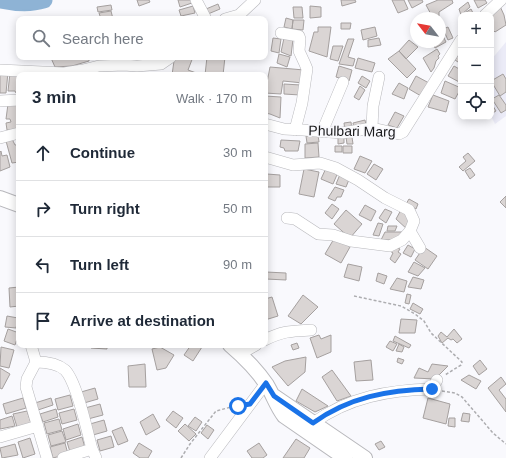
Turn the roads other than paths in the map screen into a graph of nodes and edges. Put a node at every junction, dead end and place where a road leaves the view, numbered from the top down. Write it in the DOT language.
graph roads {
  1 [pos="196,0"];
  2 [pos="255,0"];
  3 [pos="501,0"];
  4 [pos="505,0"];
  5 [pos="506,5"];
  6 [pos="488,12"];
  7 [pos="204,16"];
  8 [pos="236,16"];
  9 [pos="281,33"];
  10 [pos="458,45"];
  11 [pos="167,60"];
  12 [pos="0,70"];
  13 [pos="32,72"];
  14 [pos="74,72"];
  15 [pos="379,77"];
  16 [pos="343,82"];
  17 [pos="16,100"];
  18 [pos="0,101"];
  19 [pos="268,125"];
  20 [pos="372,128"];
  21 [pos="295,130"];
  22 [pos="322,132"];
  23 [pos="16,134"];
  24 [pos="0,138"];
  25 [pos="268,158"];
  26 [pos="0,198"];
  27 [pos="16,204"];
  28 [pos="287,218"];
  29 [pos="410,231"];
  30 [pos="420,248"];
  31 [pos="311,330"];
  32 [pos="268,338"];
  33 [pos="31,348"];
  34 [pos="235,349"];
  35 [pos="36,362"];
  36 [pos="266,383"];
  37 [pos="434,384"];
  38 [pos="274,396"];
  39 [pos="313,423"];
  40 [pos="38,426"];
  41 [pos="0,437"];
  42 [pos="94,454"];
  43 [pos="47,458"];
  44 [pos="63,458"];
  45 [pos="210,458"];
  46 [pos="345,458"];
  47 [pos="365,458"];
  1 -- 7 [label="street"];
  2 -- 8 [label="street"];
  3 -- 6 [label="street"];
  4 -- 5 [label="street"];
  9 -- 21 [label="street"];
  10 -- 20 [label="street, Phulbari Marg"];
  11 -- 14 [label="street"];
  12 -- 13 [label="street"];
  15 -- 20 [label="street"];
  16 -- 22 [label="street"];
  17 -- 18 [label="street"];
  19 -- 21 [label="street, Phulbari Marg"];
  20 -- 22 [label="street, Phulbari Marg"];
  21 -- 22 [label="street, Phulbari Marg"];
  23 -- 24 [label="street"];
  25 -- 29 [label="street"];
  26 -- 27 [label="main road"];
  28 -- 29 [label="street"];
  29 -- 30 [label="street"];
  31 -- 32 [label="street"];
  33 -- 35 [label="street"];
  34 -- 36 [label="main road"];
  35 -- 40 [label="street"];
  35 -- 42 [label="street"];
  36 -- 38 [label="main road"];
  36 -- 45 [label="street"];
  37 -- 39 [label="street"];
  38 -- 39 [label="main road"];
  38 -- 46 [label="main road"];
  39 -- 47 [label="main road"];
  40 -- 41 [label="street"];
  40 -- 43 [label="street"];
  42 -- 44 [label="street"];
}
